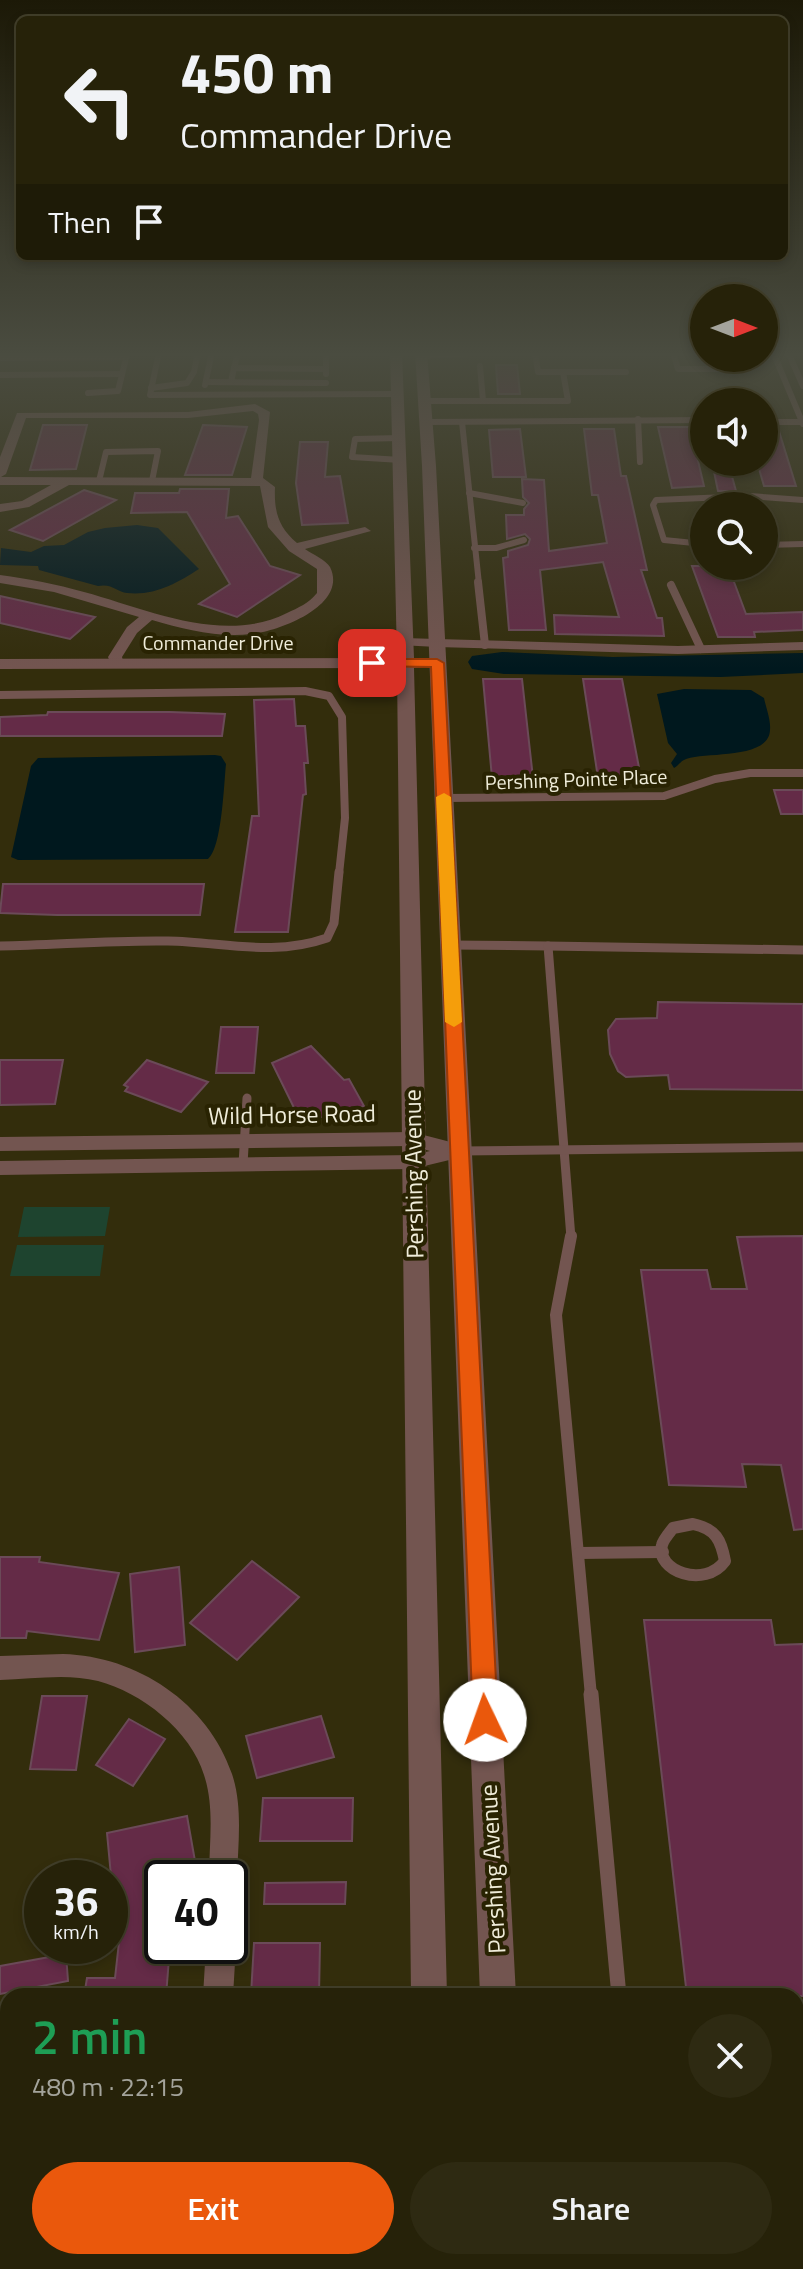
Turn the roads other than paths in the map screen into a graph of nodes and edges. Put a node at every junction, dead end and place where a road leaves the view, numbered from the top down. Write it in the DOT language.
graph roads {
  1 [pos="105,458"];
  2 [pos="157,458"];
  3 [pos="260,458"];
  4 [pos="364,458"];
  5 [pos="428,458"];
  6 [pos="466,458"];
  7 [pos="640,458"];
  8 [pos="378,459"];
  9 [pos="401,460"];
  10 [pos="640,462"];
  11 [pos="0,481"];
  12 [pos="66,481"];
  13 [pos="99,481"];
  14 [pos="152,481"];
  15 [pos="257,481"];
  16 [pos="469,493"];
  17 [pos="778,498"];
  18 [pos="690,499"];
  19 [pos="803,500"];
  20 [pos="523,503"];
  21 [pos="0,508"];
  22 [pos="365,531"];
  23 [pos="524,540"];
  24 [pos="690,544"];
  25 [pos="803,544"];
  26 [pos="778,545"];
  27 [pos="294,548"];
  28 [pos="474,548"];
  29 [pos="0,579"];
  30 [pos="671,585"];
  31 [pos="149,616"];
  32 [pos="437,643"];
  33 [pos="485,645"];
  34 [pos="803,646"];
  35 [pos="701,649"];
  36 [pos="404,653"];
  37 [pos="437,663"];
  38 [pos="0,664"];
  39 [pos="117,664"];
  40 [pos="0,695"];
  41 [pos="803,773"];
  42 [pos="444,798"];
  43 [pos="450,945"];
  44 [pos="0,946"];
  45 [pos="548,946"];
  46 [pos="803,950"];
  47 [pos="247,1098"];
  48 [pos="245,1141"];
  49 [pos="0,1144"];
  50 [pos="803,1147"];
  51 [pos="412,1150"];
  52 [pos="563,1150"];
  53 [pos="459,1151"];
  54 [pos="243,1164"];
  55 [pos="0,1168"];
  56 [pos="663,1552"];
  57 [pos="579,1553"];
  58 [pos="0,1668"];
  59 [pos="223,1860"];
  60 [pos="220,1964"];
  61 [pos="218,1988"];
  62 [pos="429,1988"];
  63 [pos="498,1988"];
  64 [pos="618,1988"];
  1 -- 13 [label="lane"];
  2 -- 14 [label="lane"];
  3 -- 15 [label="street"];
  4 -- 8 [label="lane"];
  5 -- 32 [label="street, Pershing Avenue"];
  6 -- 16 [label="lane"];
  7 -- 10 [label="lane"];
  8 -- 9 [label="lane"];
  9 -- 36 [label="street, Pershing Avenue"];
  11 -- 12 [label="street"];
  12 -- 13 [label="street"];
  12 -- 21 [label="street"];
  13 -- 14 [label="street"];
  14 -- 15 [label="street"];
  15 -- 27 [label="street"];
  16 -- 20 [label="lane"];
  16 -- 28 [label="lane"];
  17 -- 19 [label="lane"];
  18 -- 24 [label="lane"];
  22 -- 27 [label="street"];
  23 -- 28 [label="lane"];
  25 -- 26 [label="lane"];
  27 -- 31 [label="street"];
  28 -- 33 [label="lane"];
  29 -- 31 [label="street"];
  30 -- 35 [label="lane"];
  31 -- 39 [label="street"];
  32 -- 33 [label="lane"];
  32 -- 36 [label="street"];
  32 -- 37 [label="street, Pershing Avenue"];
  33 -- 35 [label="lane"];
  34 -- 35 [label="lane"];
  36 -- 37 [label="street, Commander Drive"];
  36 -- 39 [label="street, Commander Drive"];
  36 -- 51 [label="street, Pershing Avenue"];
  37 -- 42 [label="street, Pershing Avenue"];
  38 -- 39 [label="street, Commander Drive"];
  40 -- 44 [label="lane"];
  41 -- 42 [label="lane, Pershing Pointe Place"];
  42 -- 43 [label="street, Pershing Avenue"];
  43 -- 45 [label="lane"];
  43 -- 53 [label="street, Pershing Avenue"];
  45 -- 46 [label="lane"];
  45 -- 52 [label="lane"];
  47 -- 48 [label="lane"];
  48 -- 49 [label="street, Wild Horse Road"];
  48 -- 51 [label="street, Wild Horse Road"];
  48 -- 54 [label="lane"];
  50 -- 52 [label="lane"];
  51 -- 53 [label="street, Wild Horse Road"];
  51 -- 54 [label="street, Wild Horse Road"];
  51 -- 62 [label="street, Pershing Avenue"];
  52 -- 53 [label="lane"];
  52 -- 57 [label="lane"];
  53 -- 63 [label="street, Pershing Avenue"];
  54 -- 55 [label="street, Wild Horse Road"];
  56 -- 56 [label="lane"];
  56 -- 57 [label="lane"];
  57 -- 64 [label="lane"];
  58 -- 59 [label="street"];
  60 -- 61 [label="street"];
}
